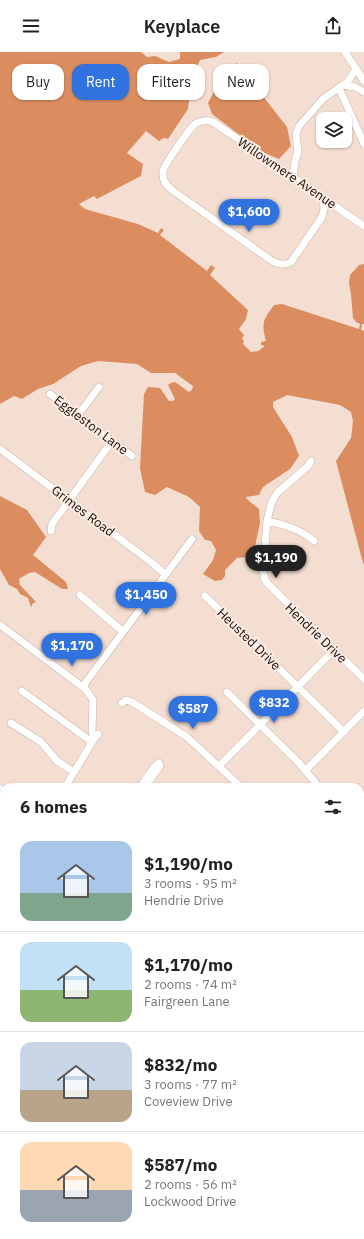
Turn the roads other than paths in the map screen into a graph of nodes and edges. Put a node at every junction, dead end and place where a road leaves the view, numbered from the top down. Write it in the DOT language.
graph roads {
  1 [pos="345,52"];
  2 [pos="356,69"];
  3 [pos="364,81"];
  4 [pos="341,87"];
  5 [pos="364,92"];
  6 [pos="364,144"];
  7 [pos="295,161"];
  8 [pos="282,170"];
  9 [pos="293,177"];
  10 [pos="323,197"];
  11 [pos="338,208"];
  12 [pos="322,217"];
  13 [pos="364,226"];
  14 [pos="100,387"];
  15 [pos="50,394"];
  16 [pos="78,415"];
  17 [pos="112,441"];
  18 [pos="0,449"];
  19 [pos="132,456"];
  20 [pos="311,461"];
  21 [pos="68,501"];
  22 [pos="268,521"];
  23 [pos="51,531"];
  24 [pos="192,539"];
  25 [pos="314,541"];
  26 [pos="165,574"];
  27 [pos="80,595"];
  28 [pos="205,596"];
  29 [pos="0,625"];
  30 [pos="122,631"];
  31 [pos="334,650"];
  32 [pos="364,678"];
  33 [pos="84,686"];
  34 [pos="298,687"];
  35 [pos="22,691"];
  36 [pos="227,692"];
  37 [pos="124,701"];
  38 [pos="364,711"];
  39 [pos="11,723"];
  40 [pos="261,725"];
  41 [pos="344,732"];
  42 [pos="95,739"];
  43 [pos="220,766"];
  44 [pos="306,770"];
  45 [pos="74,772"];
  46 [pos="67,783"];
  47 [pos="143,783"];
  48 [pos="149,783"];
  49 [pos="237,783"];
  50 [pos="316,783"];
  1 -- 2 [label="street"];
  2 -- 3 [label="street"];
  2 -- 4 [label="street"];
  4 -- 5 [label="street"];
  4 -- 6 [label="street"];
  4 -- 7 [label="street"];
  7 -- 8 [label="street"];
  7 -- 9 [label="street"];
  8 -- 9 [label="street, Willowmere Avenue"];
  8 -- 12 [label="street, Willowmere Avenue"];
  9 -- 10 [label="street, Willowmere Avenue"];
  10 -- 11 [label="street, Willowmere Avenue"];
  10 -- 12 [label="street"];
  11 -- 12 [label="street"];
  11 -- 13 [label="street, Willowmere Avenue"];
  14 -- 16 [label="street"];
  15 -- 16 [label="street, Eggleston Lane"];
  16 -- 17 [label="street, Eggleston Lane"];
  17 -- 19 [label="street, Eggleston Lane"];
  17 -- 21 [label="street"];
  18 -- 21 [label="street, Grimes Road"];
  20 -- 22 [label="street, Hendrie Drive"];
  21 -- 23 [label="street"];
  21 -- 26 [label="street, Grimes Road"];
  22 -- 25 [label="street"];
  22 -- 31 [label="street, Hendrie Drive"];
  24 -- 26 [label="street"];
  26 -- 30 [label="street"];
  27 -- 30 [label="street"];
  28 -- 34 [label="street, Heusted Drive"];
  29 -- 33 [label="street"];
  30 -- 33 [label="street"];
  31 -- 32 [label="street, Hendrie Drive"];
  31 -- 34 [label="street"];
  33 -- 42 [label="street"];
  34 -- 40 [label="street"];
  34 -- 41 [label="street, Heusted Drive"];
  35 -- 42 [label="street"];
  36 -- 40 [label="street"];
  37 -- 43 [label="street"];
  38 -- 41 [label="street"];
  39 -- 45 [label="street"];
  40 -- 43 [label="street"];
  40 -- 44 [label="street"];
  41 -- 44 [label="street"];
  42 -- 45 [label="street"];
  43 -- 49 [label="street"];
  44 -- 50 [label="street"];
  45 -- 46 [label="street"];
  47 -- 48 [label="street"];
}
